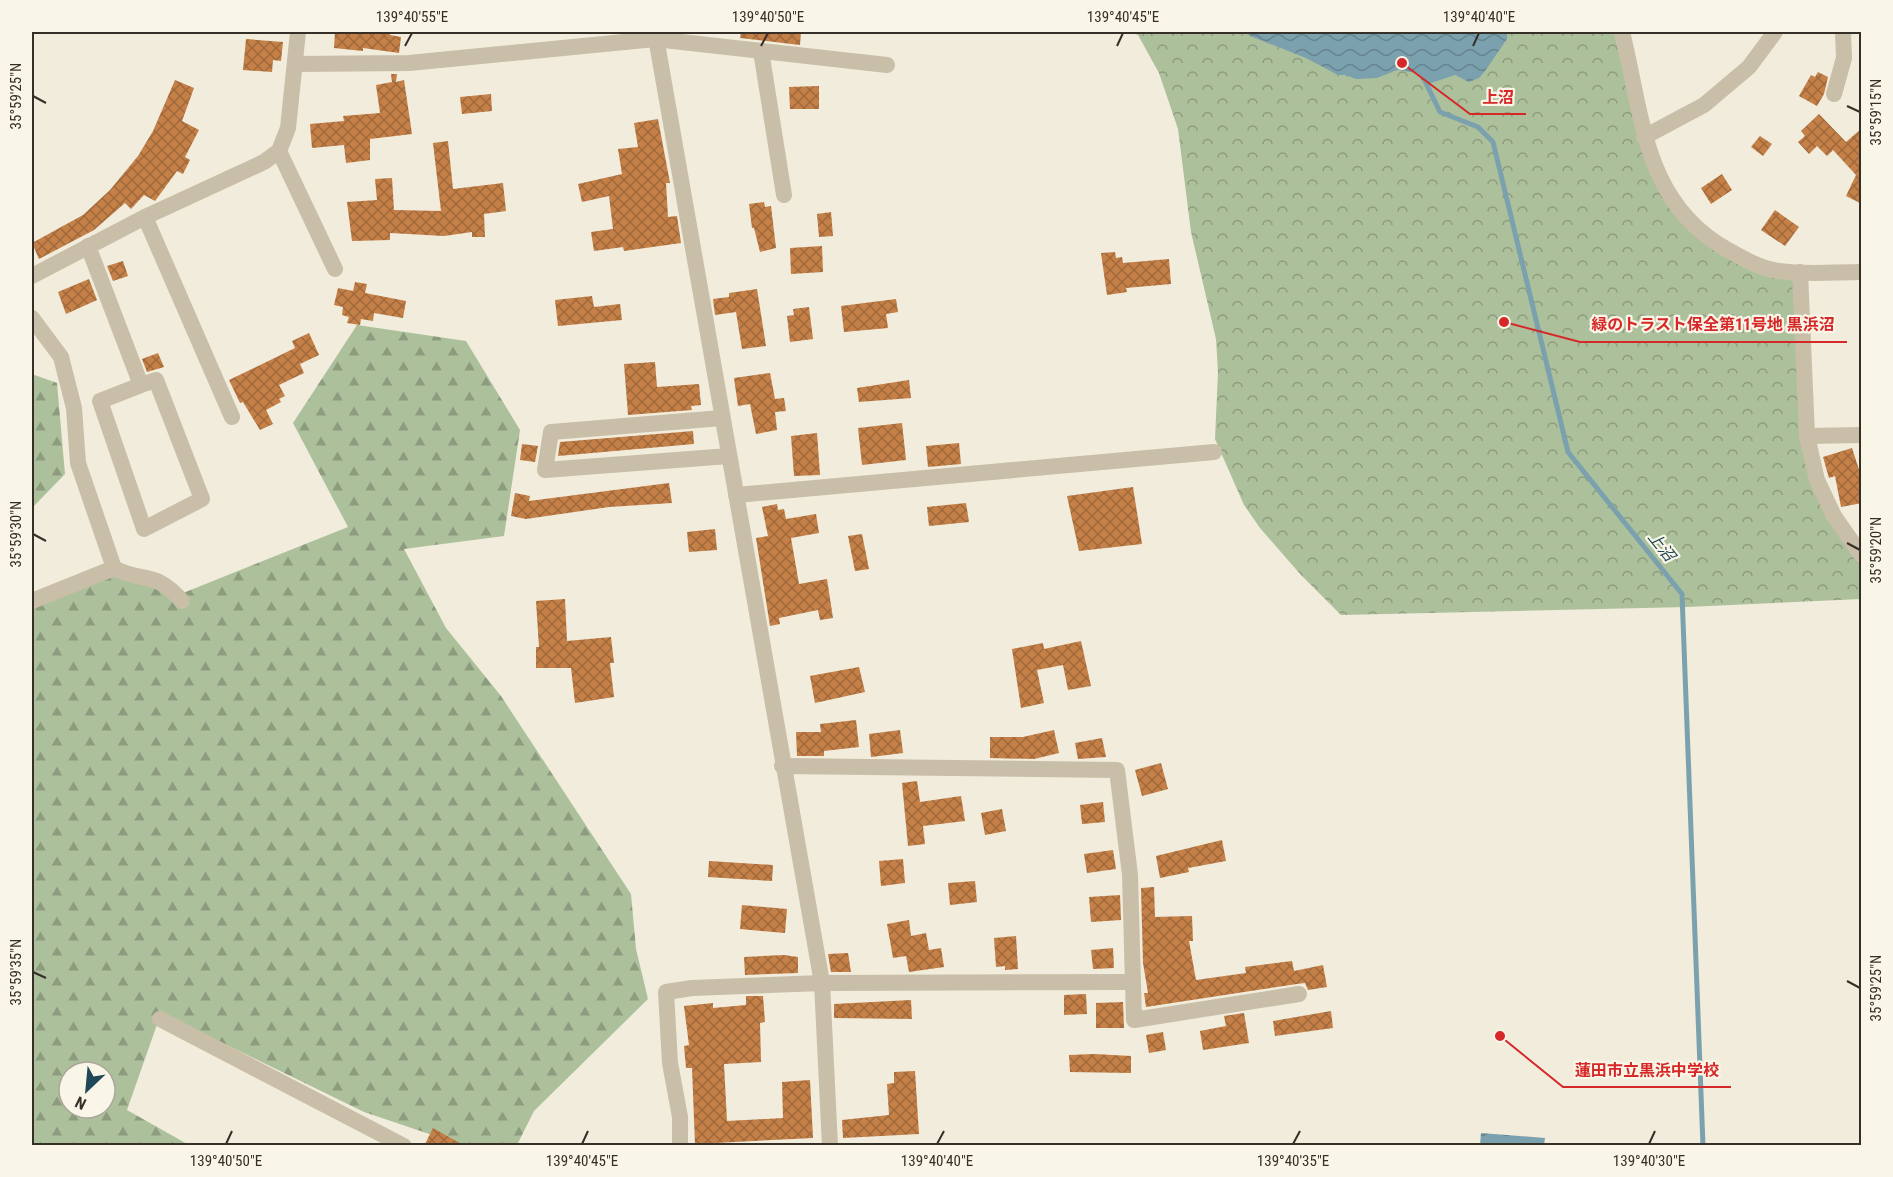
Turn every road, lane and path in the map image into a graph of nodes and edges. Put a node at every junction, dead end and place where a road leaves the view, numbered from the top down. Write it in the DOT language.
graph roads {
  1 [pos="298,32"];
  2 [pos="1622,32"];
  3 [pos="1775,32"];
  4 [pos="1844,32"];
  5 [pos="655,35"];
  6 [pos="761,51"];
  7 [pos="296,63"];
  8 [pos="887,65"];
  9 [pos="1834,94"];
  10 [pos="1644,137"];
  11 [pos="279,151"];
  12 [pos="784,195"];
  13 [pos="145,217"];
  14 [pos="88,246"];
  15 [pos="335,269"];
  16 [pos="1800,272"];
  17 [pos="1862,272"];
  18 [pos="32,276"];
  19 [pos="32,318"];
  20 [pos="141,385"];
  21 [pos="232,417"];
  22 [pos="722,418"];
  23 [pos="1862,435"];
  24 [pos="1807,436"];
  25 [pos="1214,452"];
  26 [pos="729,456"];
  27 [pos="736,495"];
  28 [pos="1862,556"];
  29 [pos="114,568"];
  30 [pos="32,601"];
  31 [pos="182,601"];
  32 [pos="782,766"];
  33 [pos="822,982"];
  34 [pos="1132,982"];
  35 [pos="1299,994"];
  36 [pos="160,1019"];
  37 [pos="404,1146"];
  38 [pos="680,1146"];
  39 [pos="830,1146"];
  1 -- 7 [label="street"];
  2 -- 10 [label="street"];
  3 -- 10 [label="street"];
  4 -- 9 [label="street"];
  5 -- 6 [label="street"];
  5 -- 7 [label="street"];
  5 -- 22 [label="street"];
  6 -- 8 [label="street"];
  6 -- 12 [label="street"];
  7 -- 11 [label="street"];
  10 -- 16 [label="street"];
  11 -- 13 [label="street"];
  11 -- 15 [label="street"];
  13 -- 14 [label="street"];
  13 -- 21 [label="street"];
  14 -- 18 [label="street"];
  14 -- 20 [label="street"];
  16 -- 17 [label="street"];
  16 -- 24 [label="street"];
  19 -- 29 [label="street"];
  20 -- 20 [label="street"];
  22 -- 26 [label="street"];
  22 -- 26 [label="street"];
  23 -- 24 [label="street"];
  24 -- 28 [label="street"];
  25 -- 27 [label="street"];
  26 -- 27 [label="street"];
  27 -- 32 [label="street"];
  29 -- 30 [label="street"];
  29 -- 31 [label="street"];
  32 -- 33 [label="street"];
  32 -- 34 [label="street"];
  33 -- 34 [label="street"];
  33 -- 38 [label="street"];
  33 -- 39 [label="street"];
  34 -- 35 [label="street"];
  36 -- 37 [label="street"];
}
